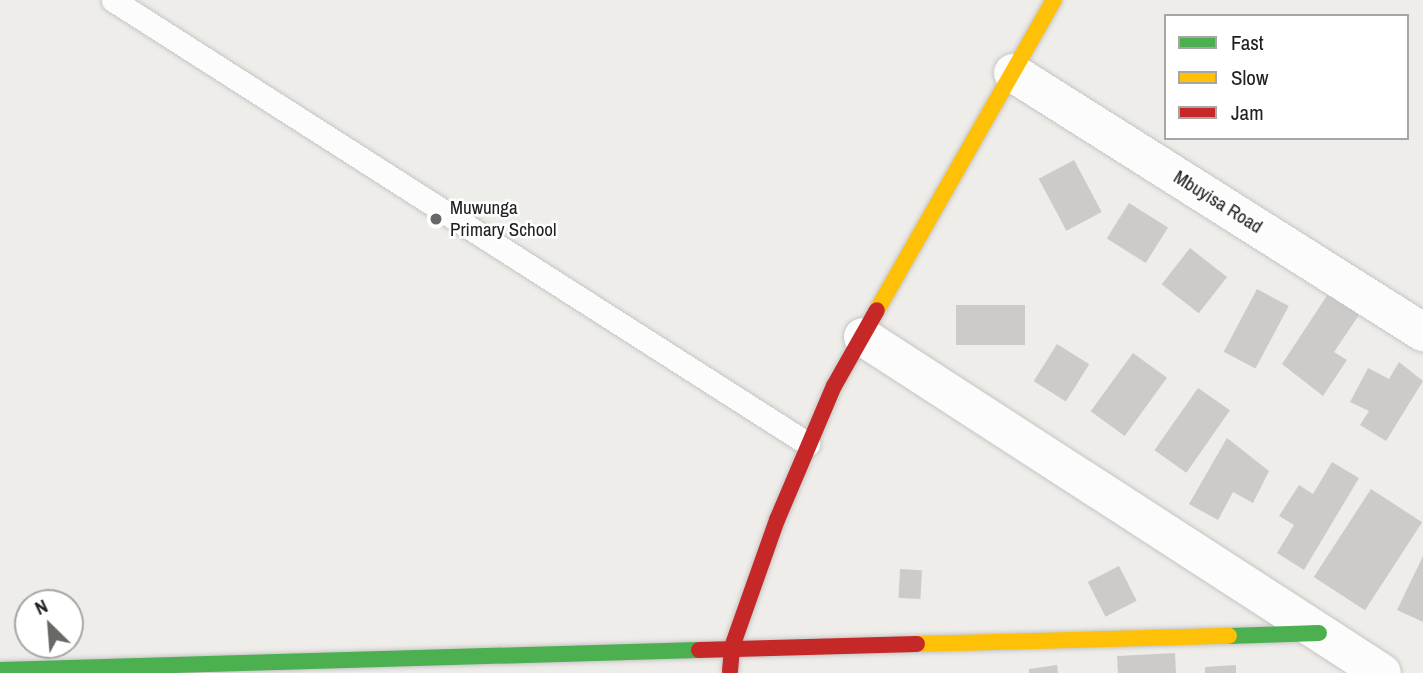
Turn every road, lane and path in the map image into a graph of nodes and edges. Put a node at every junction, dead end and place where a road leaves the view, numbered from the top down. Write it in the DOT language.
graph roads {
  1 [pos="113,0"];
  2 [pos="1054,0"];
  3 [pos="1013,73"];
  4 [pos="1423,332"];
  5 [pos="863,337"];
  6 [pos="808,444"];
  7 [pos="1319,633"];
  8 [pos="732,647"];
  9 [pos="0,670"];
  10 [pos="730,673"];
  11 [pos="1382,673"];
  1 -- 6 [label="lane"];
  2 -- 3 [label="street"];
  3 -- 4 [label="street, Mbuyisa Road"];
  3 -- 5 [label="street"];
  5 -- 6 [label="street"];
  5 -- 7 [label="street"];
  6 -- 8 [label="street"];
  7 -- 8 [label="street"];
  7 -- 11 [label="street"];
  8 -- 9 [label="street"];
  8 -- 10 [label="street"];
}
